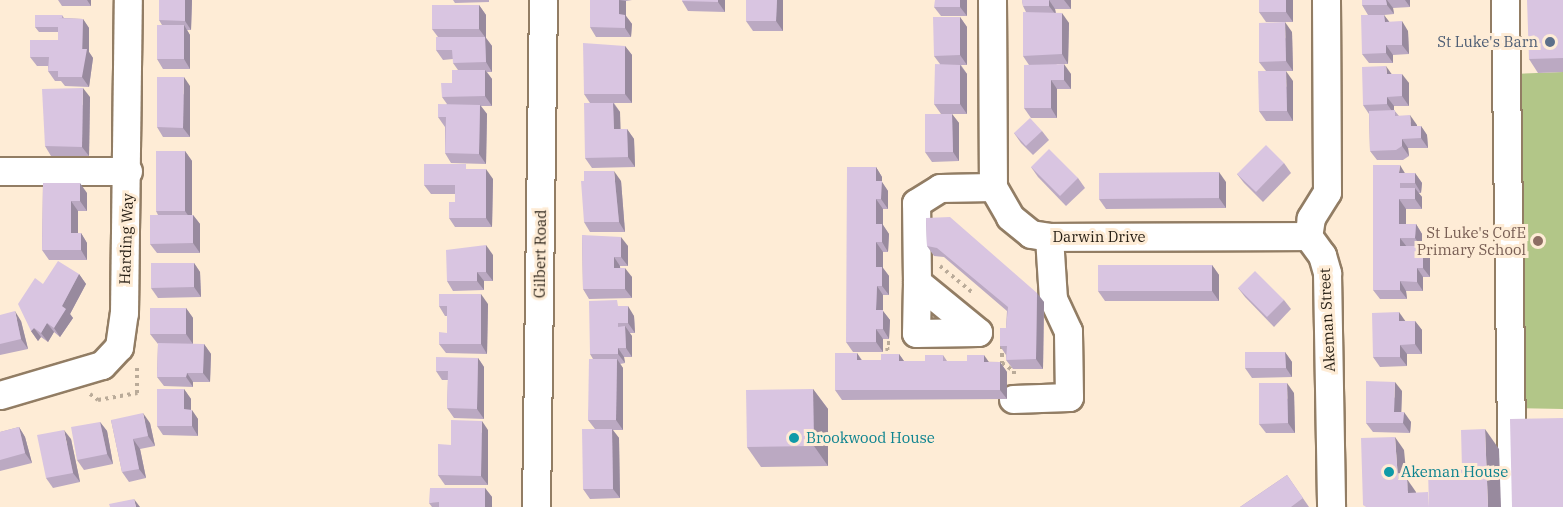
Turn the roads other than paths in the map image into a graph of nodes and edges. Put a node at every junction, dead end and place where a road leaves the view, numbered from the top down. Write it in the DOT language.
graph roads {
  1 [pos="128,0"];
  2 [pos="543,0"];
  3 [pos="992,0"];
  4 [pos="1326,0"];
  5 [pos="1505,0"];
  6 [pos="0,171"];
  7 [pos="128,171"];
  8 [pos="993,188"];
  9 [pos="1308,236"];
  10 [pos="1049,237"];
  11 [pos="917,282"];
  12 [pos="0,395"];
  13 [pos="1013,399"];
  14 [pos="536,507"];
  15 [pos="1331,507"];
  16 [pos="1512,507"];
  1 -- 7 [label="street, Harding Way"];
  2 -- 14 [label="street, Gilbert Road"];
  3 -- 8 [label="street"];
  4 -- 9 [label="street"];
  5 -- 16 [label="street"];
  6 -- 7 [label="street"];
  7 -- 12 [label="street, Harding Way"];
  8 -- 10 [label="street, Darwin Drive"];
  8 -- 11 [label="street"];
  9 -- 10 [label="street, Darwin Drive"];
  9 -- 15 [label="street, Akeman Street"];
  10 -- 13 [label="street"];
}
